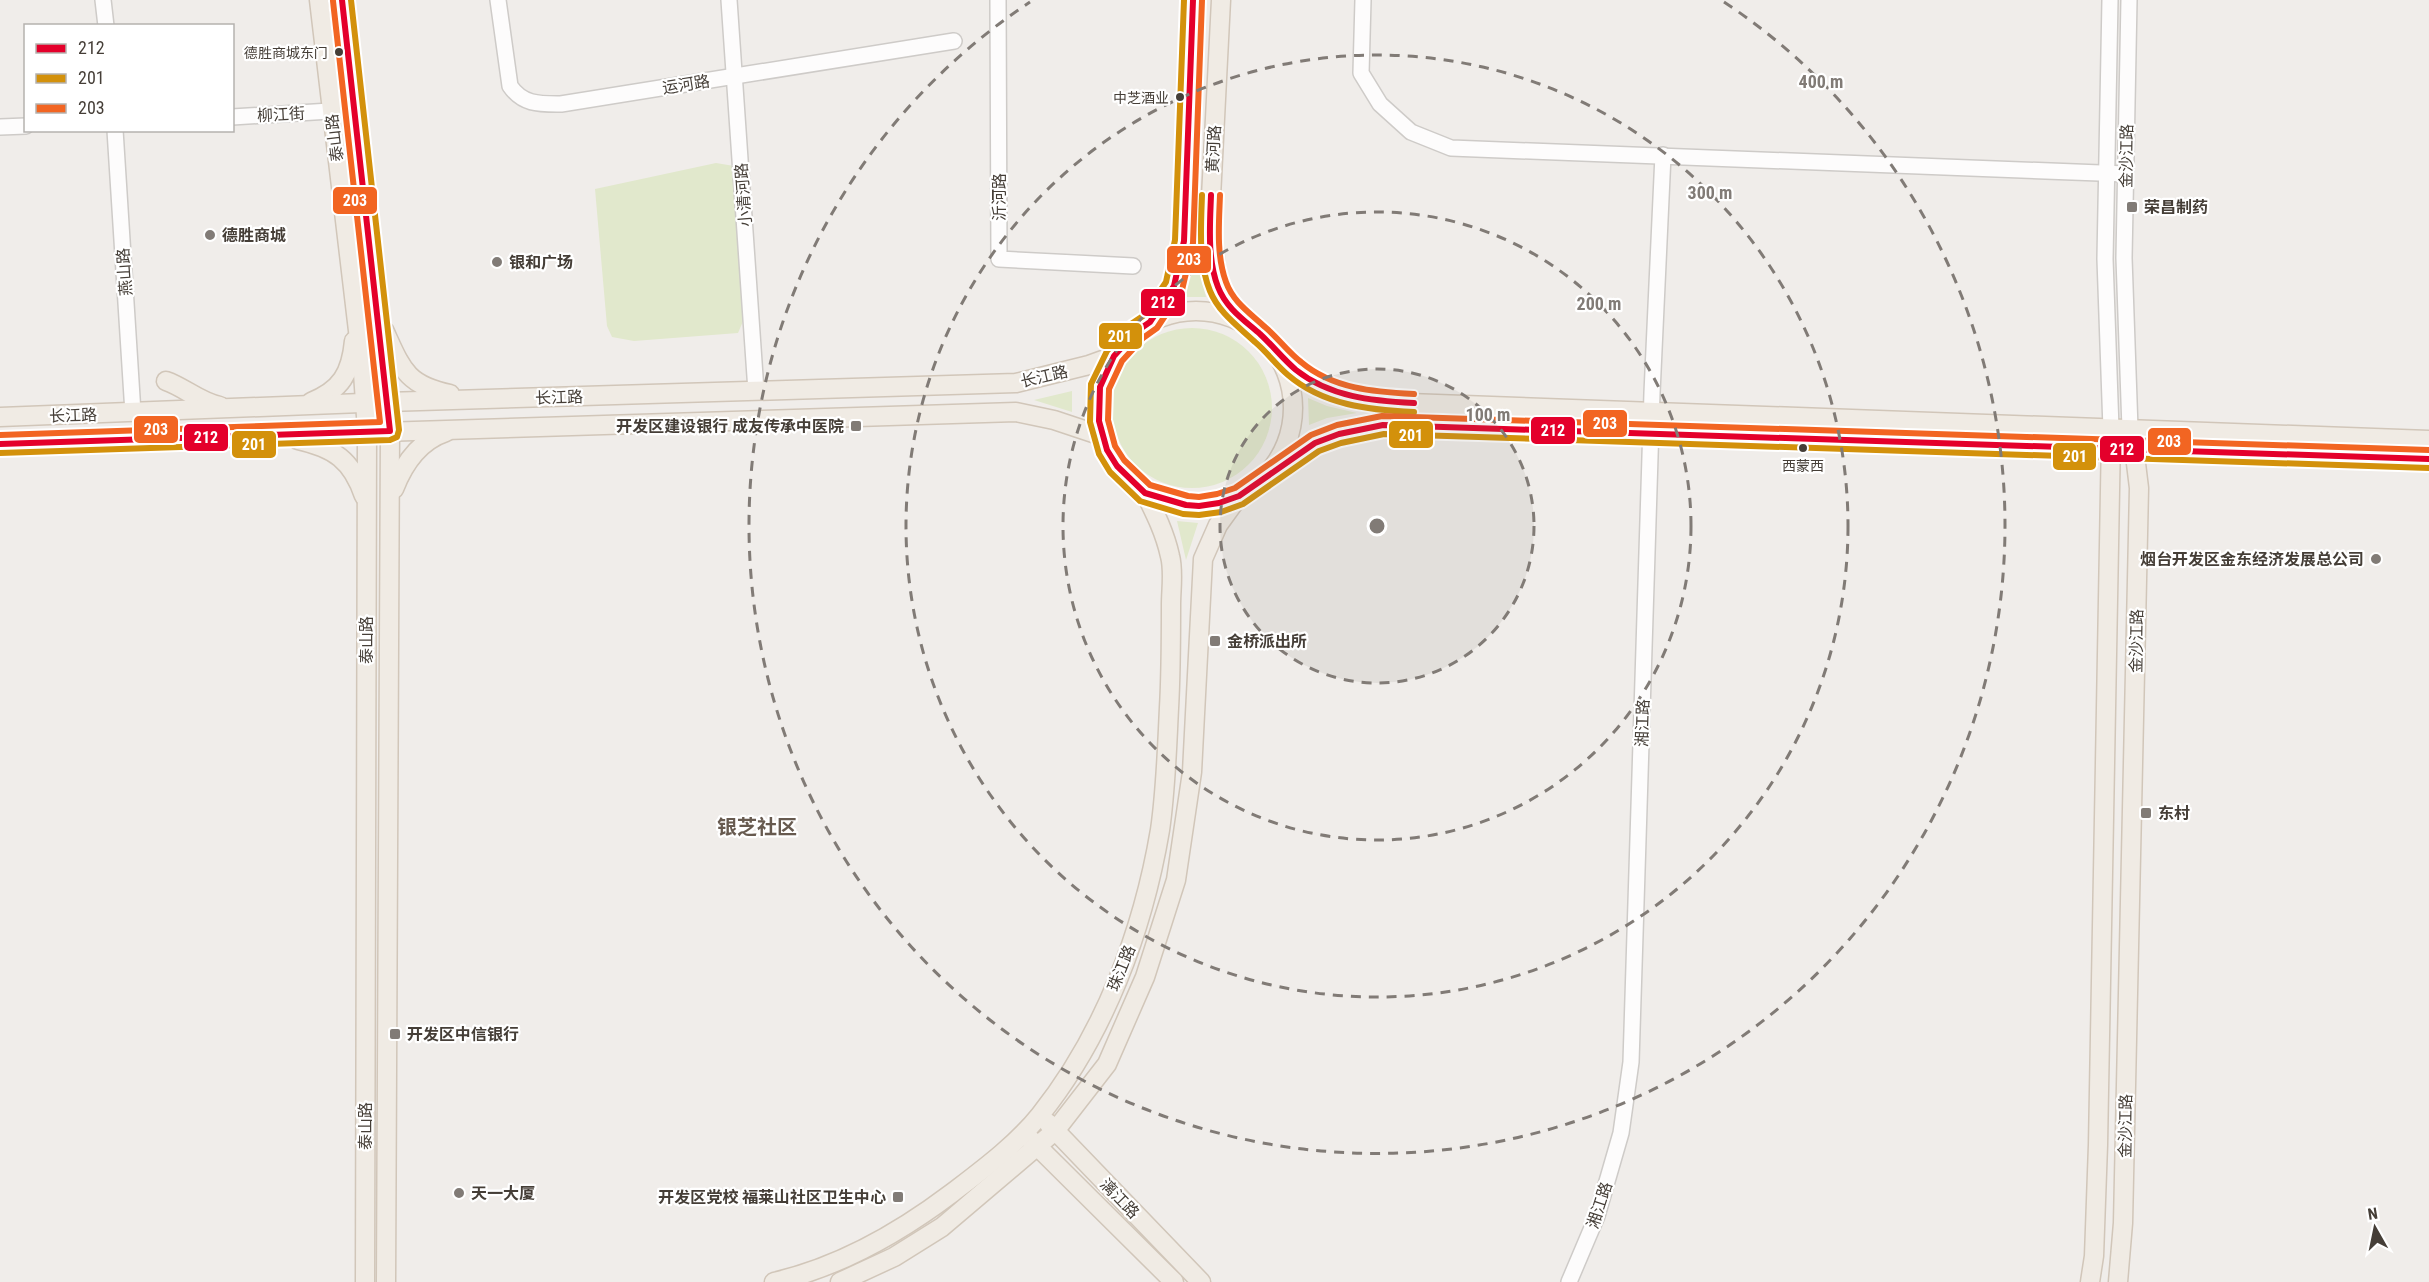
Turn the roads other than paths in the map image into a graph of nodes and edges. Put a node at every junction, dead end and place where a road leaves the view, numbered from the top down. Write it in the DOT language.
graph roads {
  1 [pos="104,0"];
  2 [pos="319,0"];
  3 [pos="342,0"];
  4 [pos="498,0"];
  5 [pos="729,0"];
  6 [pos="998,0"];
  7 [pos="1194,0"];
  8 [pos="1221,0"];
  9 [pos="1363,0"];
  10 [pos="2110,0"];
  11 [pos="2128,0"];
  12 [pos="106,24"];
  13 [pos="954,41"];
  14 [pos="735,76"];
  15 [pos="330,111"];
  16 [pos="234,117"];
  17 [pos="24,126"];
  18 [pos="0,127"];
  19 [pos="115,132"];
  20 [pos="1663,155"];
  21 [pos="2107,173"];
  22 [pos="2126,174"];
  23 [pos="1133,266"];
  24 [pos="376,313"];
  25 [pos="356,315"];
  26 [pos="1150,322"];
  27 [pos="1245,324"];
  28 [pos="1274,350"];
  29 [pos="1114,356"];
  30 [pos="166,381"];
  31 [pos="756,391"];
  32 [pos="488,399"];
  33 [pos="387,402"];
  34 [pos="365,403"];
  35 [pos="298,405"];
  36 [pos="230,408"];
  37 [pos="134,412"];
  38 [pos="1652,412"];
  39 [pos="0,417"];
  40 [pos="460,429"];
  41 [pos="2130,429"];
  42 [pos="367,431"];
  43 [pos="390,431"];
  44 [pos="276,435"];
  45 [pos="1651,435"];
  46 [pos="1102,436"];
  47 [pos="2111,437"];
  48 [pos="2429,440"];
  49 [pos="0,444"];
  50 [pos="2136,448"];
  51 [pos="2429,459"];
  52 [pos="1266,477"];
  53 [pos="1145,493"];
  54 [pos="1239,496"];
  55 [pos="390,505"];
  56 [pos="366,506"];
  57 [pos="1040,1115"];
  58 [pos="1055,1131"];
  59 [pos="1023,1133"];
  60 [pos="1038,1146"];
  61 [pos="365,1282"];
  62 [pos="386,1282"];
  63 [pos="774,1282"];
  64 [pos="840,1282"];
  65 [pos="1174,1282"];
  66 [pos="1200,1282"];
  67 [pos="1569,1282"];
  68 [pos="2090,1282"];
  69 [pos="2118,1282"];
  1 -- 12 [label="street"];
  2 -- 15 [label="main road, 泰山路"];
  3 -- 24 [label="main road, 泰山路"];
  4 -- 14 [label="street, 运河路"];
  5 -- 14 [label="street, 小清河路"];
  6 -- 23 [label="street, 沂河路"];
  7 -- 26 [label="main road, 黄河路"];
  8 -- 27 [label="main road, 黄河路"];
  9 -- 20 [label="street"];
  10 -- 21 [label="street, 金沙江路"];
  11 -- 22 [label="street, 金沙江路"];
  13 -- 14 [label="street, 运河路"];
  14 -- 31 [label="street, 小清河路"];
  15 -- 16 [label="street, 柳江街"];
  15 -- 25 [label="main road, 泰山路"];
  17 -- 18 [label="street"];
  19 -- 37 [label="street, 燕山路"];
  20 -- 21 [label="street"];
  20 -- 38 [label="street, 湘江路"];
  21 -- 22 [label="street"];
  21 -- 47 [label="street, 金沙江路"];
  22 -- 41 [label="street, 金沙江路"];
  24 -- 32 [label="main road"];
  24 -- 33 [label="main road, 泰山路"];
  25 -- 34 [label="main road, 泰山路"];
  25 -- 35 [label="main road"];
  26 -- 27 [label="main road"];
  26 -- 29 [label="main road"];
  27 -- 28 [label="main road"];
  28 -- 38 [label="main road"];
  28 -- 52 [label="main road"];
  29 -- 31 [label="main road, 长江路"];
  29 -- 46 [label="main road"];
  30 -- 36 [label="main road"];
  31 -- 32 [label="main road, 长江路"];
  32 -- 33 [label="main road, 长江路"];
  33 -- 34 [label="main road, 长江路"];
  33 -- 43 [label="main road, 泰山路"];
  34 -- 35 [label="main road, 长江路"];
  34 -- 42 [label="main road, 泰山路"];
  35 -- 36 [label="main road, 长江路"];
  36 -- 37 [label="main road, 长江路"];
  37 -- 39 [label="main road, 长江路"];
  38 -- 45 [label="street, 湘江路"];
  38 -- 47 [label="main road"];
  40 -- 43 [label="main road, 长江路"];
  40 -- 46 [label="main road, 长江路"];
  40 -- 55 [label="main road"];
  41 -- 47 [label="main road"];
  41 -- 48 [label="main road"];
  41 -- 50 [label="main road, 金沙江路"];
  42 -- 43 [label="main road, 长江路"];
  42 -- 44 [label="main road, 长江路"];
  42 -- 56 [label="main road, 泰山路"];
  43 -- 55 [label="main road, 泰山路"];
  44 -- 49 [label="main road, 长江路"];
  44 -- 56 [label="main road"];
  45 -- 47 [label="main road"];
  45 -- 52 [label="main road"];
  45 -- 67 [label="street, 湘江路"];
  46 -- 53 [label="main road"];
  47 -- 50 [label="main road"];
  47 -- 68 [label="main road, 金沙江路"];
  50 -- 51 [label="main road"];
  50 -- 69 [label="main road, 金沙江路"];
  52 -- 54 [label="main road"];
  53 -- 54 [label="main road"];
  53 -- 57 [label="main road, 珠江路"];
  54 -- 58 [label="main road"];
  55 -- 62 [label="main road, 泰山路"];
  56 -- 61 [label="main road, 泰山路"];
  57 -- 58 [label="main road, 漓江路"];
  57 -- 59 [label="main road, 珠江路"];
  58 -- 60 [label="main road"];
  58 -- 66 [label="main road, 漓江路"];
  59 -- 60 [label="main road, 漓江路"];
  59 -- 63 [label="main road, 珠江路"];
  60 -- 64 [label="main road"];
  60 -- 65 [label="main road, 漓江路"];
}
